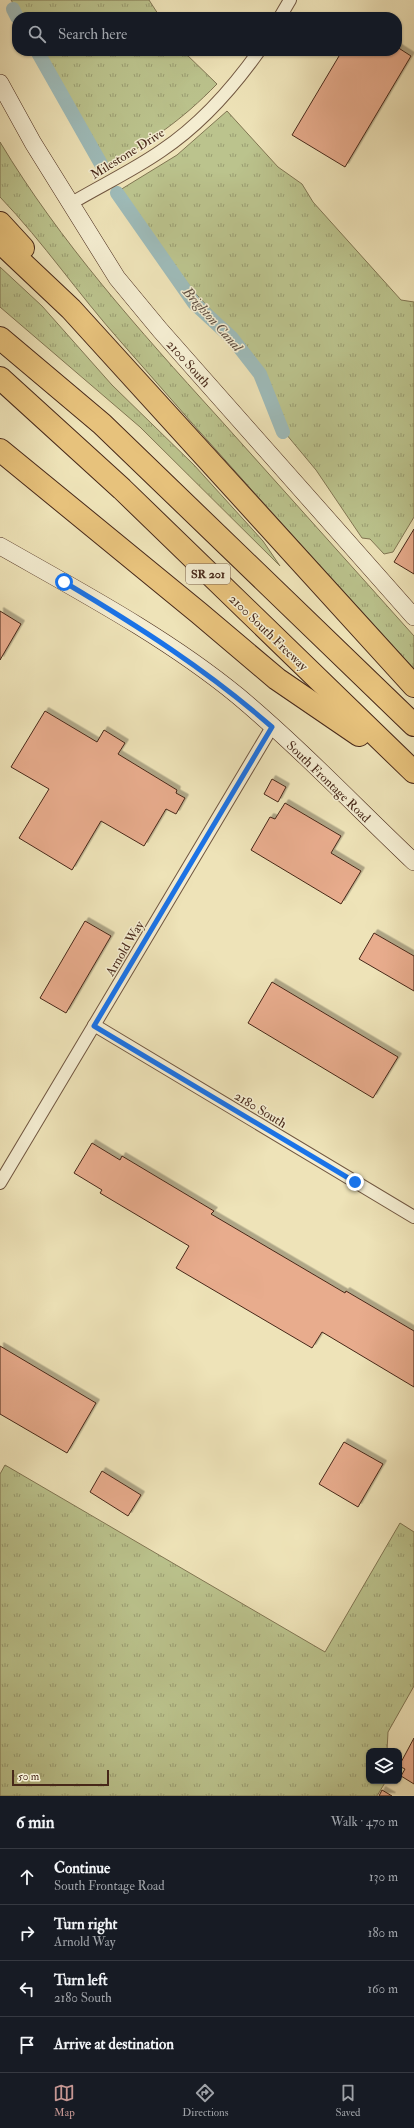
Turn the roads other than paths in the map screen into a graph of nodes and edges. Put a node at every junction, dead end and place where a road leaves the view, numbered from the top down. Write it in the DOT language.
graph roads {
  1 [pos="290,0"];
  2 [pos="283,12"];
  3 [pos="255,56"];
  4 [pos="0,83"];
  5 [pos="0,93"];
  6 [pos="33,142"];
  7 [pos="70,204"];
  8 [pos="0,223"];
  9 [pos="0,242"];
  10 [pos="71,309"];
  11 [pos="0,338"];
  12 [pos="0,378"];
  13 [pos="0,450"];
  14 [pos="0,546"];
  15 [pos="414,617"];
  16 [pos="414,686"];
  17 [pos="414,725"];
  18 [pos="272,727"];
  19 [pos="414,772"];
  20 [pos="414,776"];
  21 [pos="414,862"];
  22 [pos="94,1026"];
  23 [pos="0,1183"];
  24 [pos="414,1217"];
  1 -- 2 [label="street"];
  3 -- 7 [label="street, Milestone Drive"];
  4 -- 6 [label="main road, 2100 South"];
  5 -- 6 [label="main road"];
  6 -- 7 [label="main road, 2100 South"];
  7 -- 15 [label="main road, 2100 South"];
  8 -- 10 [label="highway"];
  9 -- 10 [label="highway"];
  10 -- 16 [label="highway"];
  11 -- 17 [label="highway, SR 201"];
  12 -- 19 [label="highway, 2100 South Freeway / SR 201"];
  13 -- 20 [label="highway"];
  14 -- 18 [label="main road, South Frontage Road"];
  18 -- 21 [label="main road, South Frontage Road"];
  18 -- 22 [label="street, Arnold Way"];
  22 -- 23 [label="street, Arnold Way"];
  22 -- 24 [label="street, 2180 South"];
}
